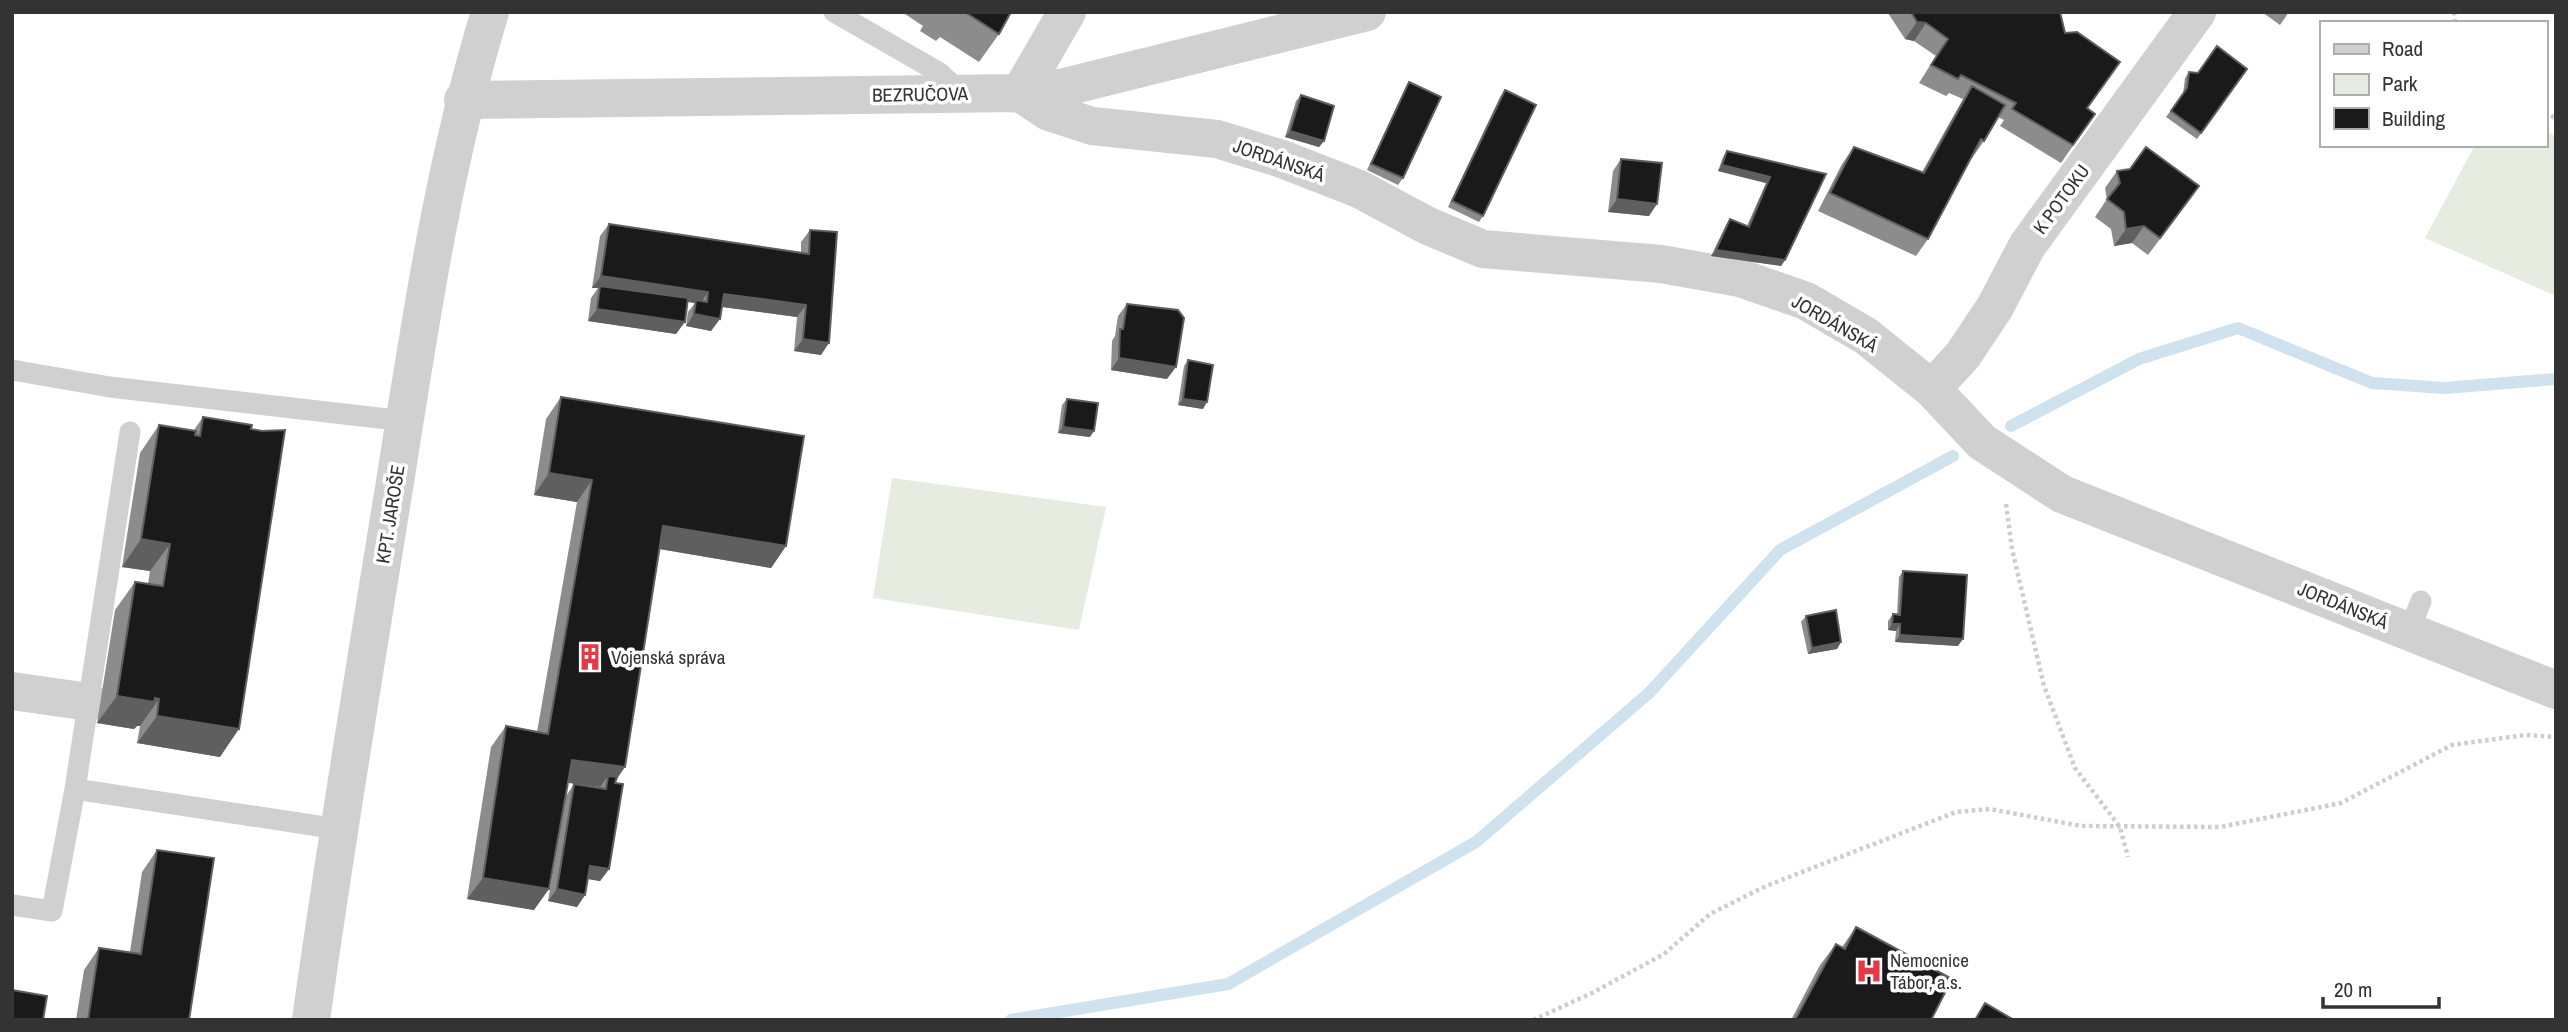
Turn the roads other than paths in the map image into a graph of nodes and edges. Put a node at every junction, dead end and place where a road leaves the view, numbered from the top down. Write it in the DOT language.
graph roads {
  1 [pos="490,12"];
  2 [pos="834,12"];
  3 [pos="1068,12"];
  4 [pos="1367,12"];
  5 [pos="2197,12"];
  6 [pos="1020,93"];
  7 [pos="962,94"];
  8 [pos="463,100"];
  9 [pos="12,370"];
  10 [pos="1932,389"];
  11 [pos="405,421"];
  12 [pos="130,432"];
  13 [pos="2556,690"];
  14 [pos="12,691"];
  15 [pos="89,702"];
  16 [pos="75,789"];
  17 [pos="338,829"];
  18 [pos="12,905"];
  19 [pos="312,1020"];
  1 -- 8 [label="street, KPT. JAROŠE"];
  2 -- 7 [label="lane"];
  3 -- 6 [label="street"];
  4 -- 6 [label="street, BEZRUČOVA"];
  5 -- 10 [label="street, K POTOKU"];
  6 -- 7 [label="street, BEZRUČOVA"];
  6 -- 10 [label="street, JORDÁNSKÁ"];
  7 -- 8 [label="street, BEZRUČOVA"];
  8 -- 11 [label="street, KPT. JAROŠE"];
  9 -- 11 [label="lane"];
  10 -- 13 [label="street, JORDÁNSKÁ"];
  11 -- 17 [label="street, KPT. JAROŠE"];
  12 -- 15 [label="lane"];
  14 -- 15 [label="street"];
  15 -- 16 [label="lane"];
  16 -- 17 [label="lane"];
  16 -- 18 [label="lane"];
  17 -- 19 [label="street, KPT. JAROŠE"];
}
